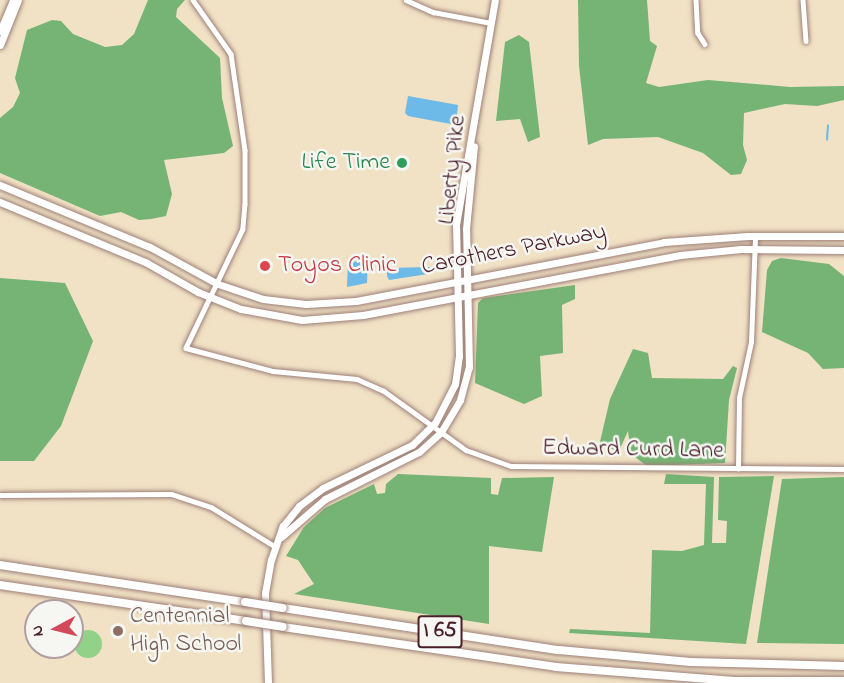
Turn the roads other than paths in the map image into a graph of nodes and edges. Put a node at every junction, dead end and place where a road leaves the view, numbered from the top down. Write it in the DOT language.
graph roads {
  1 [pos="13,0"];
  2 [pos="18,0"];
  3 [pos="193,0"];
  4 [pos="406,0"];
  5 [pos="495,0"];
  6 [pos="696,0"];
  7 [pos="803,0"];
  8 [pos="491,23"];
  9 [pos="0,32"];
  10 [pos="806,41"];
  11 [pos="705,44"];
  12 [pos="0,45"];
  13 [pos="484,72"];
  14 [pos="0,185"];
  15 [pos="0,202"];
  16 [pos="751,236"];
  17 [pos="844,236"];
  18 [pos="752,250"];
  19 [pos="844,250"];
  20 [pos="468,279"];
  21 [pos="457,282"];
  22 [pos="218,284"];
  23 [pos="468,294"];
  24 [pos="457,297"];
  25 [pos="213,298"];
  26 [pos="433,425"];
  27 [pos="441,432"];
  28 [pos="370,466"];
  29 [pos="738,469"];
  30 [pos="844,469"];
  31 [pos="374,476"];
  32 [pos="0,495"];
  33 [pos="281,537"];
  34 [pos="276,547"];
  35 [pos="0,566"];
  36 [pos="0,585"];
  37 [pos="844,666"];
  38 [pos="844,681"];
  39 [pos="267,683"];
  1 -- 9 [label="main road"];
  2 -- 12 [label="main road"];
  3 -- 22 [label="street"];
  4 -- 8 [label="street"];
  5 -- 8 [label="main road, Liberty Pike"];
  6 -- 11 [label="street"];
  7 -- 10 [label="street"];
  8 -- 13 [label="main road, Liberty Pike"];
  13 -- 20 [label="main road, Liberty Pike"];
  13 -- 21 [label="main road, Liberty Pike"];
  14 -- 22 [label="main road, Carothers Parkway"];
  15 -- 25 [label="main road, Carothers Parkway"];
  16 -- 17 [label="main road, Carothers Parkway"];
  16 -- 18 [label="street"];
  16 -- 20 [label="main road, Carothers Parkway"];
  18 -- 19 [label="main road, Carothers Parkway"];
  18 -- 23 [label="main road, Carothers Parkway"];
  18 -- 29 [label="street"];
  20 -- 21 [label="main road, Carothers Parkway"];
  20 -- 23 [label="main road, Liberty Pike"];
  21 -- 22 [label="main road, Carothers Parkway"];
  21 -- 24 [label="main road, Liberty Pike"];
  22 -- 25 [label="street"];
  23 -- 24 [label="main road, Carothers Parkway"];
  23 -- 27 [label="main road, Liberty Pike"];
  24 -- 25 [label="main road, Carothers Parkway"];
  24 -- 26 [label="main road, Liberty Pike"];
  25 -- 26 [label="street, Edward Curd Lane"];
  26 -- 27 [label="street, Edward Curd Lane"];
  26 -- 28 [label="main road, Liberty Pike"];
  27 -- 29 [label="street, Edward Curd Lane"];
  27 -- 31 [label="main road, Liberty Pike"];
  28 -- 31 [label="main road"];
  28 -- 33 [label="main road, Liberty Pike"];
  29 -- 30 [label="street, Edward Curd Lane"];
  31 -- 33 [label="main road, Liberty Pike"];
  32 -- 34 [label="street"];
  33 -- 34 [label="main road, Liberty Pike"];
  34 -- 39 [label="main road, Liberty Pike"];
  35 -- 37 [label="highway, I 65, bridge"];
  36 -- 38 [label="highway, I 65, bridge"];
}
